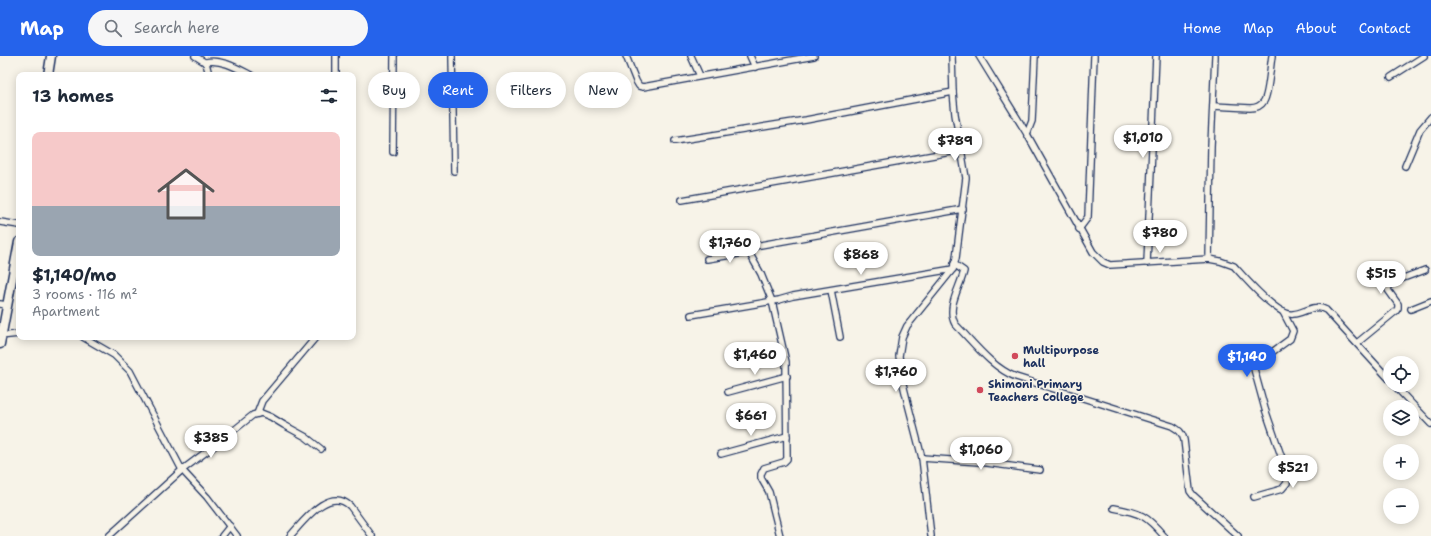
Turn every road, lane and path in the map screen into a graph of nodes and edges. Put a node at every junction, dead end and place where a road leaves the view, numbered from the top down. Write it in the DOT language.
graph roads {
  1 [pos="51,56"];
  2 [pos="195,56"];
  3 [pos="210,56"];
  4 [pos="336,56"];
  5 [pos="394,56"];
  6 [pos="452,56"];
  7 [pos="626,56"];
  8 [pos="691,56"];
  9 [pos="750,56"];
  10 [pos="814,56"];
  11 [pos="952,56"];
  12 [pos="979,56"];
  13 [pos="1035,56"];
  14 [pos="1094,56"];
  15 [pos="1156,56"];
  16 [pos="1215,56"];
  17 [pos="1272,56"];
  18 [pos="1424,56"];
  19 [pos="206,63"];
  20 [pos="755,68"];
  21 [pos="48,72"];
  22 [pos="208,72"];
  23 [pos="244,72"];
  24 [pos="336,72"];
  25 [pos="700,76"];
  26 [pos="1391,77"];
  27 [pos="952,92"];
  28 [pos="1213,106"];
  29 [pos="1431,117"];
  30 [pos="1027,134"];
  31 [pos="675,141"];
  32 [pos="962,150"];
  33 [pos="393,152"];
  34 [pos="1405,166"];
  35 [pos="454,171"];
  36 [pos="682,200"];
  37 [pos="963,209"];
  38 [pos="0,222"];
  39 [pos="16,225"];
  40 [pos="1079,229"];
  41 [pos="750,252"];
  42 [pos="16,254"];
  43 [pos="707,259"];
  44 [pos="1209,259"];
  45 [pos="1147,263"];
  46 [pos="954,267"];
  47 [pos="1425,270"];
  48 [pos="831,290"];
  49 [pos="772,301"];
  50 [pos="1431,302"];
  51 [pos="3,305"];
  52 [pos="1411,309"];
  53 [pos="1283,312"];
  54 [pos="691,315"];
  55 [pos="16,335"];
  56 [pos="840,337"];
  57 [pos="1,339"];
  58 [pos="88,340"];
  59 [pos="313,340"];
  60 [pos="1357,343"];
  61 [pos="1383,372"];
  62 [pos="787,376"];
  63 [pos="728,392"];
  64 [pos="1401,392"];
  65 [pos="257,414"];
  66 [pos="1431,424"];
  67 [pos="787,436"];
  68 [pos="322,449"];
  69 [pos="721,454"];
  70 [pos="922,458"];
  71 [pos="182,470"];
  72 [pos="1040,470"];
  73 [pos="1254,498"];
  74 [pos="1114,508"];
  75 [pos="230,526"];
  76 [pos="109,536"];
  77 [pos="222,536"];
  78 [pos="237,536"];
  79 [pos="290,536"];
  80 [pos="372,536"];
  81 [pos="780,536"];
  82 [pos="931,536"];
  83 [pos="1164,536"];
  84 [pos="1238,536"];
  1 -- 21 [label="main road"];
  2 -- 19 [label="street"];
  3 -- 19 [label="street"];
  4 -- 24 [label="street"];
  5 -- 33 [label="street"];
  6 -- 35 [label="street"];
  7 -- 25 [label="street"];
  8 -- 25 [label="street"];
  9 -- 20 [label="street"];
  10 -- 20 [label="street"];
  11 -- 27 [label="street"];
  12 -- 30 [label="street"];
  13 -- 30 [label="street"];
  14 -- 40 [label="street"];
  15 -- 45 [label="street"];
  16 -- 28 [label="street"];
  17 -- 28 [label="street"];
  18 -- 26 [label="street"];
  19 -- 22 [label="street"];
  19 -- 23 [label="street"];
  20 -- 25 [label="street"];
  27 -- 31 [label="street"];
  27 -- 32 [label="street"];
  28 -- 44 [label="street"];
  29 -- 34 [label="street"];
  30 -- 40 [label="street"];
  32 -- 36 [label="street"];
  32 -- 37 [label="street"];
  37 -- 41 [label="street"];
  37 -- 46 [label="street"];
  38 -- 39 [label="street"];
  40 -- 45 [label="street"];
  41 -- 43 [label="street"];
  41 -- 49 [label="street"];
  42 -- 51 [label="main road"];
  44 -- 45 [label="street"];
  44 -- 53 [label="street"];
  46 -- 48 [label="street"];
  46 -- 70 [label="street"];
  46 -- 84 [label="street"];
  47 -- 60 [label="street"];
  48 -- 49 [label="street"];
  48 -- 56 [label="street"];
  49 -- 54 [label="street"];
  49 -- 62 [label="street"];
  50 -- 52 [label="street"];
  51 -- 57 [label="main road"];
  53 -- 60 [label="street"];
  53 -- 73 [label="street"];
  55 -- 57 [label="street"];
  58 -- 71 [label="street"];
  59 -- 65 [label="street"];
  60 -- 61 [label="street"];
  62 -- 63 [label="street"];
  62 -- 67 [label="street"];
  64 -- 66 [label="street"];
  65 -- 68 [label="street"];
  65 -- 71 [label="street"];
  67 -- 69 [label="street"];
  67 -- 81 [label="street"];
  70 -- 72 [label="street"];
  70 -- 82 [label="street"];
  71 -- 75 [label="street"];
  71 -- 76 [label="street"];
  74 -- 83 [label="street"];
  75 -- 77 [label="street"];
  75 -- 78 [label="street"];
  79 -- 80 [label="street"];
}
